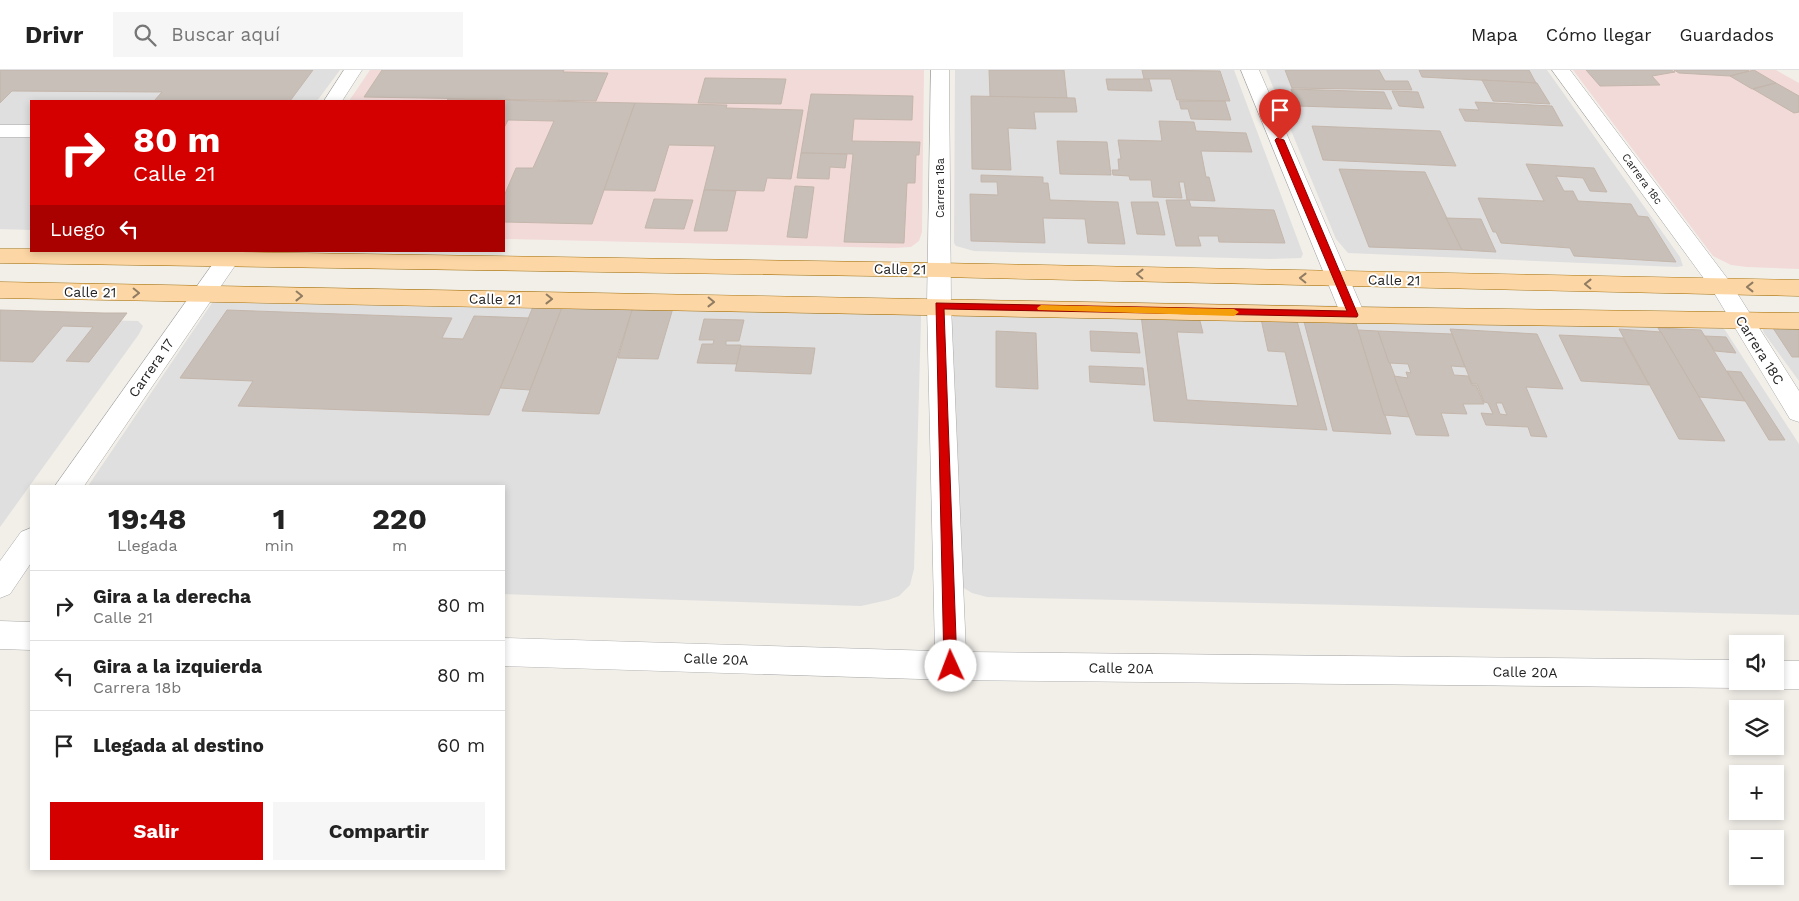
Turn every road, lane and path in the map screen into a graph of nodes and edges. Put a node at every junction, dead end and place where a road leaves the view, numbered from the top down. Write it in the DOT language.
graph roads {
  1 [pos="353,70"];
  2 [pos="940,70"];
  3 [pos="1250,70"];
  4 [pos="1561,70"];
  5 [pos="334,100"];
  6 [pos="0,131"];
  7 [pos="30,131"];
  8 [pos="232,255"];
  9 [pos="0,256"];
  10 [pos="939,270"];
  11 [pos="1339,279"];
  12 [pos="1722,287"];
  13 [pos="1799,288"];
  14 [pos="0,290"];
  15 [pos="203,294"];
  16 [pos="939,306"];
  17 [pos="1353,315"];
  18 [pos="1742,320"];
  19 [pos="1799,321"];
  20 [pos="1799,412"];
  21 [pos="70,485"];
  22 [pos="30,541"];
  23 [pos="0,585"];
  24 [pos="0,635"];
  25 [pos="30,636"];
  26 [pos="505,652"];
  27 [pos="951,666"];
  28 [pos="1729,674"];
  29 [pos="1784,675"];
  30 [pos="1799,675"];
  1 -- 5 [label="street"];
  2 -- 10 [label="street, Carrera 18a"];
  3 -- 11 [label="street"];
  4 -- 12 [label="street, Carrera 18c"];
  6 -- 7 [label="street"];
  8 -- 9 [label="main road, Calle 21"];
  8 -- 10 [label="main road, Calle 21"];
  8 -- 15 [label="street, Carrera 17"];
  11 -- 10 [label="main road, Calle 21, one-way"];
  10 -- 16 [label="street, Carrera 18a"];
  12 -- 11 [label="main road, Calle 21, one-way"];
  11 -- 17 [label="street"];
  13 -- 12 [label="main road, Calle 21, one-way"];
  12 -- 18 [label="street, Carrera 18C"];
  14 -- 15 [label="main road, Calle 21, one-way"];
  15 -- 16 [label="main road, Calle 21, one-way"];
  15 -- 21 [label="street, Carrera 17"];
  16 -- 17 [label="main road, Calle 21"];
  16 -- 27 [label="street"];
  17 -- 18 [label="main road, Calle 21"];
  18 -- 19 [label="main road, Calle 21"];
  18 -- 20 [label="street, Carrera 18C"];
  22 -- 23 [label="street"];
  24 -- 25 [label="street"];
  26 -- 27 [label="street, Calle 20A"];
  27 -- 28 [label="street, Calle 20A"];
  29 -- 30 [label="street"];
}
